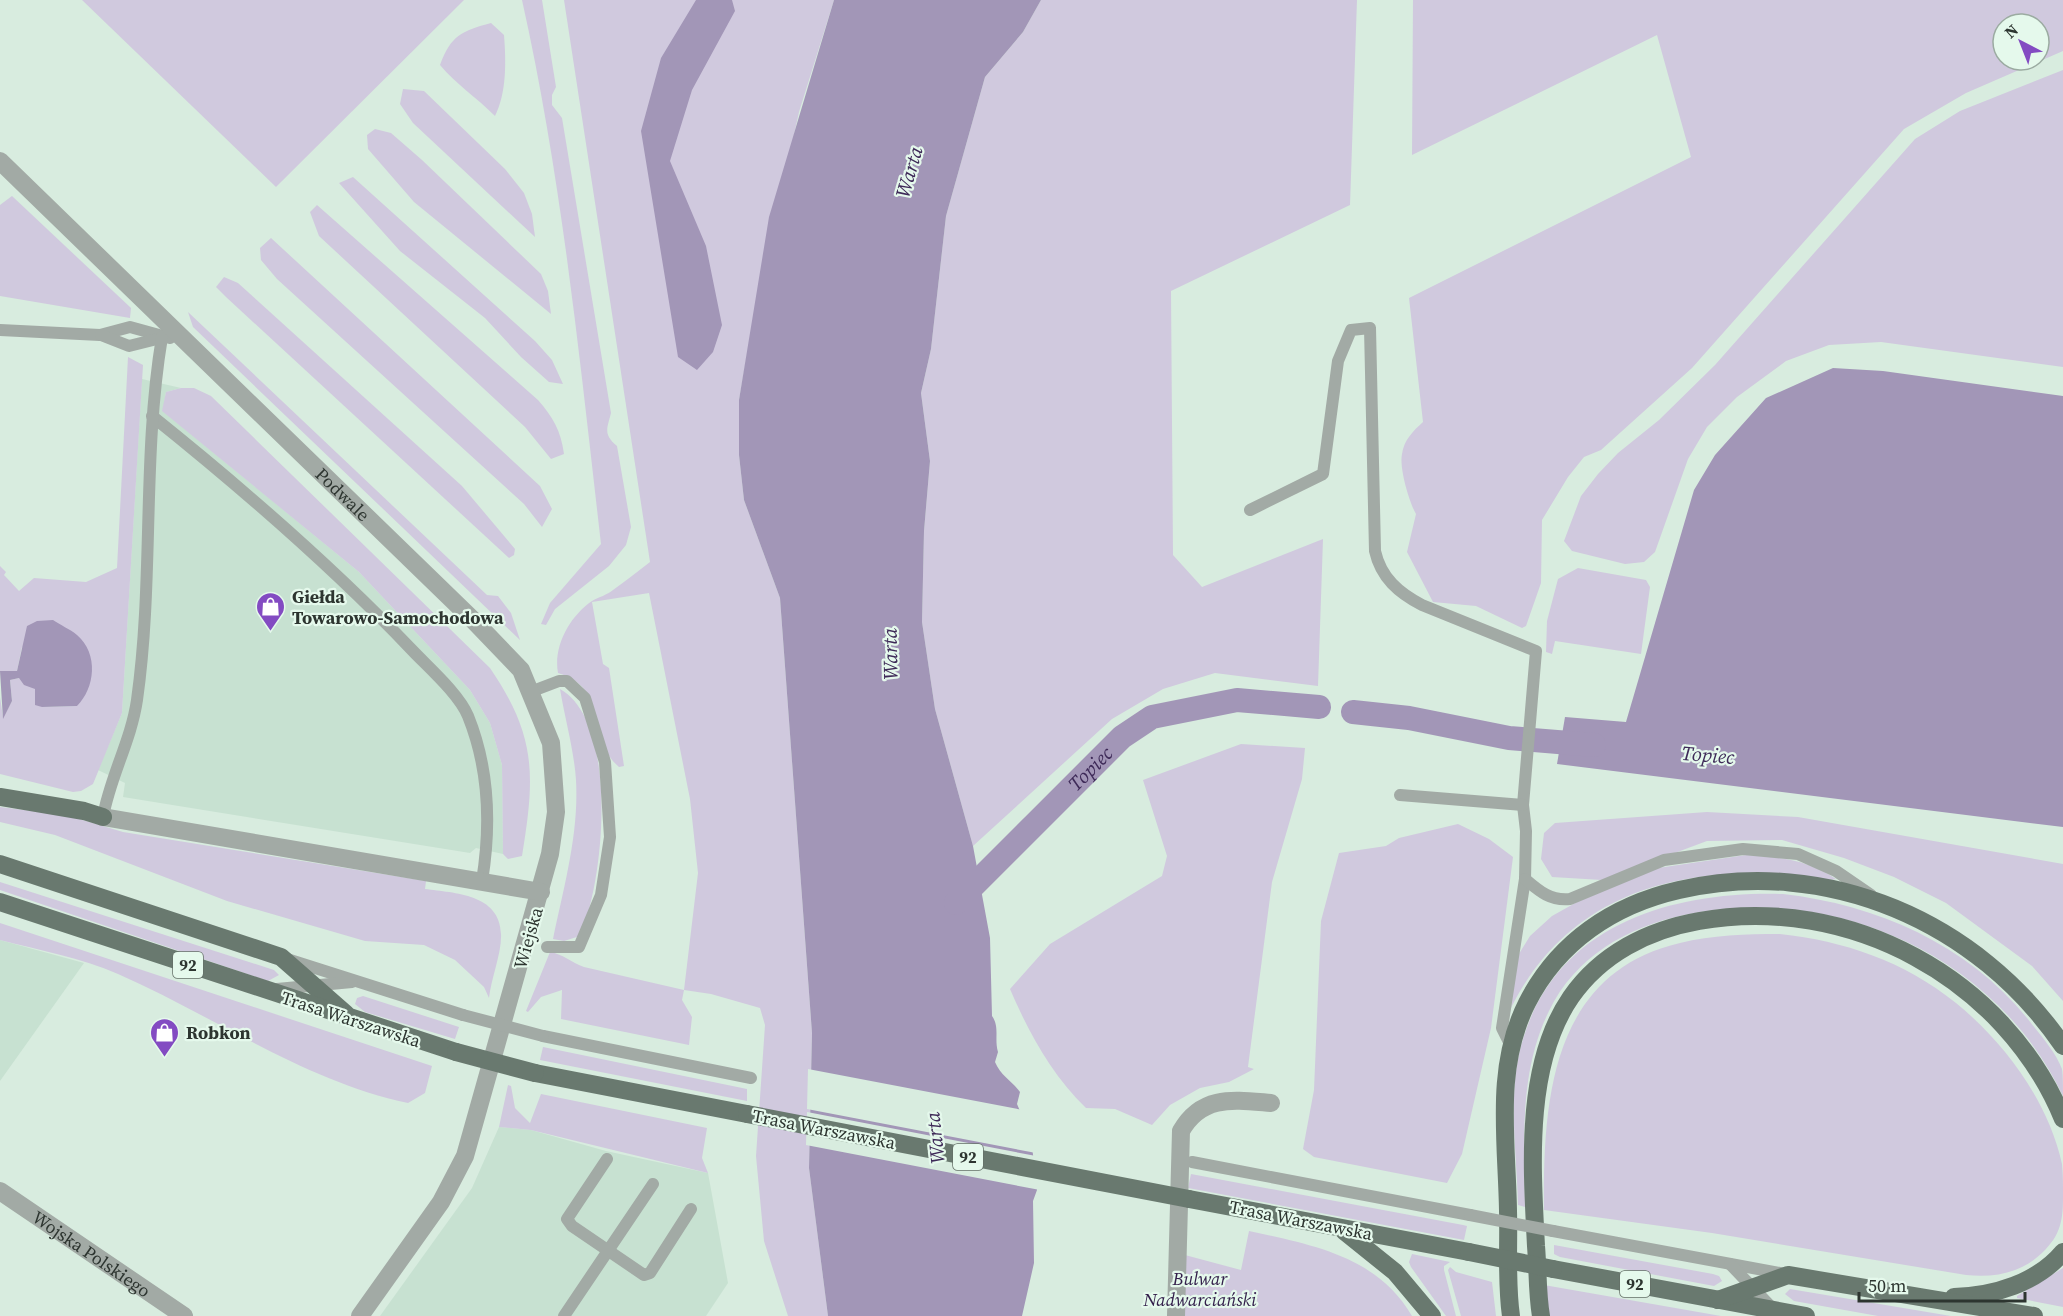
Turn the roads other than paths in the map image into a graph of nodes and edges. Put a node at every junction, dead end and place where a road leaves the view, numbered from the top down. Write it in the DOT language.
graph roads {
  1 [pos="0,160"];
  2 [pos="0,330"];
  3 [pos="100,335"];
  4 [pos="162,337"];
  5 [pos="183,339"];
  6 [pos="152,416"];
  7 [pos="1250,510"];
  8 [pos="530,692"];
  9 [pos="1400,795"];
  10 [pos="0,797"];
  11 [pos="1523,805"];
  12 [pos="103,817"];
  13 [pos="0,864"];
  14 [pos="1525,879"];
  15 [pos="483,881"];
  16 [pos="541,892"];
  17 [pos="1879,901"];
  18 [pos="0,902"];
  19 [pos="548,947"];
  20 [pos="281,957"];
  21 [pos="357,982"];
  22 [pos="315,986"];
  23 [pos="264,990"];
  24 [pos="353,1020"];
  25 [pos="1511,1046"];
  26 [pos="2063,1046"];
  27 [pos="751,1078"];
  28 [pos="1271,1103"];
  29 [pos="2063,1119"];
  30 [pos="607,1159"];
  31 [pos="1192,1162"];
  32 [pos="653,1184"];
  33 [pos="0,1191"];
  34 [pos="692,1209"];
  35 [pos="1337,1227"];
  36 [pos="608,1250"];
  37 [pos="2063,1252"];
  38 [pos="1730,1264"];
  39 [pos="1788,1275"];
  40 [pos="1752,1288"];
  41 [pos="1917,1298"];
  42 [pos="1718,1300"];
  43 [pos="1774,1310"];
  44 [pos="184,1316"];
  45 [pos="360,1316"];
  46 [pos="564,1316"];
  47 [pos="1176,1316"];
  48 [pos="1432,1316"];
  49 [pos="1511,1316"];
  50 [pos="1541,1316"];
  51 [pos="1806,1316"];
  52 [pos="2034,1316"];
  1 -- 5 [label="street, Podwale"];
  2 -- 3 [label="lane"];
  3 -- 4 [label="lane"];
  3 -- 4 [label="lane"];
  4 -- 5 [label="lane"];
  4 -- 6 [label="lane"];
  5 -- 8 [label="street, Podwale"];
  6 -- 12 [label="lane"];
  6 -- 15 [label="lane"];
  7 -- 11 [label="lane"];
  8 -- 16 [label="street, Podwale"];
  8 -- 19 [label="lane"];
  9 -- 11 [label="lane"];
  10 -- 12 [label="main road"];
  11 -- 14 [label="lane"];
  12 -- 15 [label="street, Wiejska"];
  13 -- 20 [label="main road, Trasa Warszawska / 92"];
  14 -- 17 [label="lane"];
  14 -- 25 [label="lane"];
  15 -- 16 [label="street, Wiejska"];
  16 -- 45 [label="street, Wiejska"];
  17 -- 25 [label="main road"];
  17 -- 26 [label="main road"];
  18 -- 23 [label="main road, Trasa Warszawska / 92"];
  20 -- 21 [label="lane, Trasa Warszawska / 92"];
  20 -- 22 [label="main road"];
  21 -- 22 [label="lane"];
  21 -- 27 [label="lane, Trasa Warszawska / 92, bridge"];
  22 -- 23 [label="lane"];
  22 -- 24 [label="main road"];
  23 -- 24 [label="main road, Trasa Warszawska / 92"];
  24 -- 35 [label="main road, Trasa Warszawska / 92, bridge"];
  25 -- 49 [label="main road"];
  28 -- 47 [label="street"];
  29 -- 50 [label="main road"];
  30 -- 36 [label="lane"];
  31 -- 38 [label="lane, Trasa Warszawska / 92, bridge"];
  32 -- 36 [label="lane"];
  33 -- 44 [label="street, Wojska Polskiego"];
  34 -- 36 [label="lane"];
  35 -- 42 [label="main road, Trasa Warszawska / 92, bridge"];
  35 -- 48 [label="main road"];
  36 -- 46 [label="lane"];
  37 -- 41 [label="main road"];
  38 -- 39 [label="lane, Trasa Warszawska / 92"];
  38 -- 40 [label="lane"];
  39 -- 40 [label="main road"];
  39 -- 41 [label="main road, Trasa Warszawska / 92"];
  40 -- 42 [label="main road"];
  40 -- 43 [label="lane"];
  41 -- 52 [label="main road, Trasa Warszawska / 92"];
  42 -- 43 [label="main road, Trasa Warszawska / 92"];
  43 -- 51 [label="main road, Trasa Warszawska / 92"];
}
